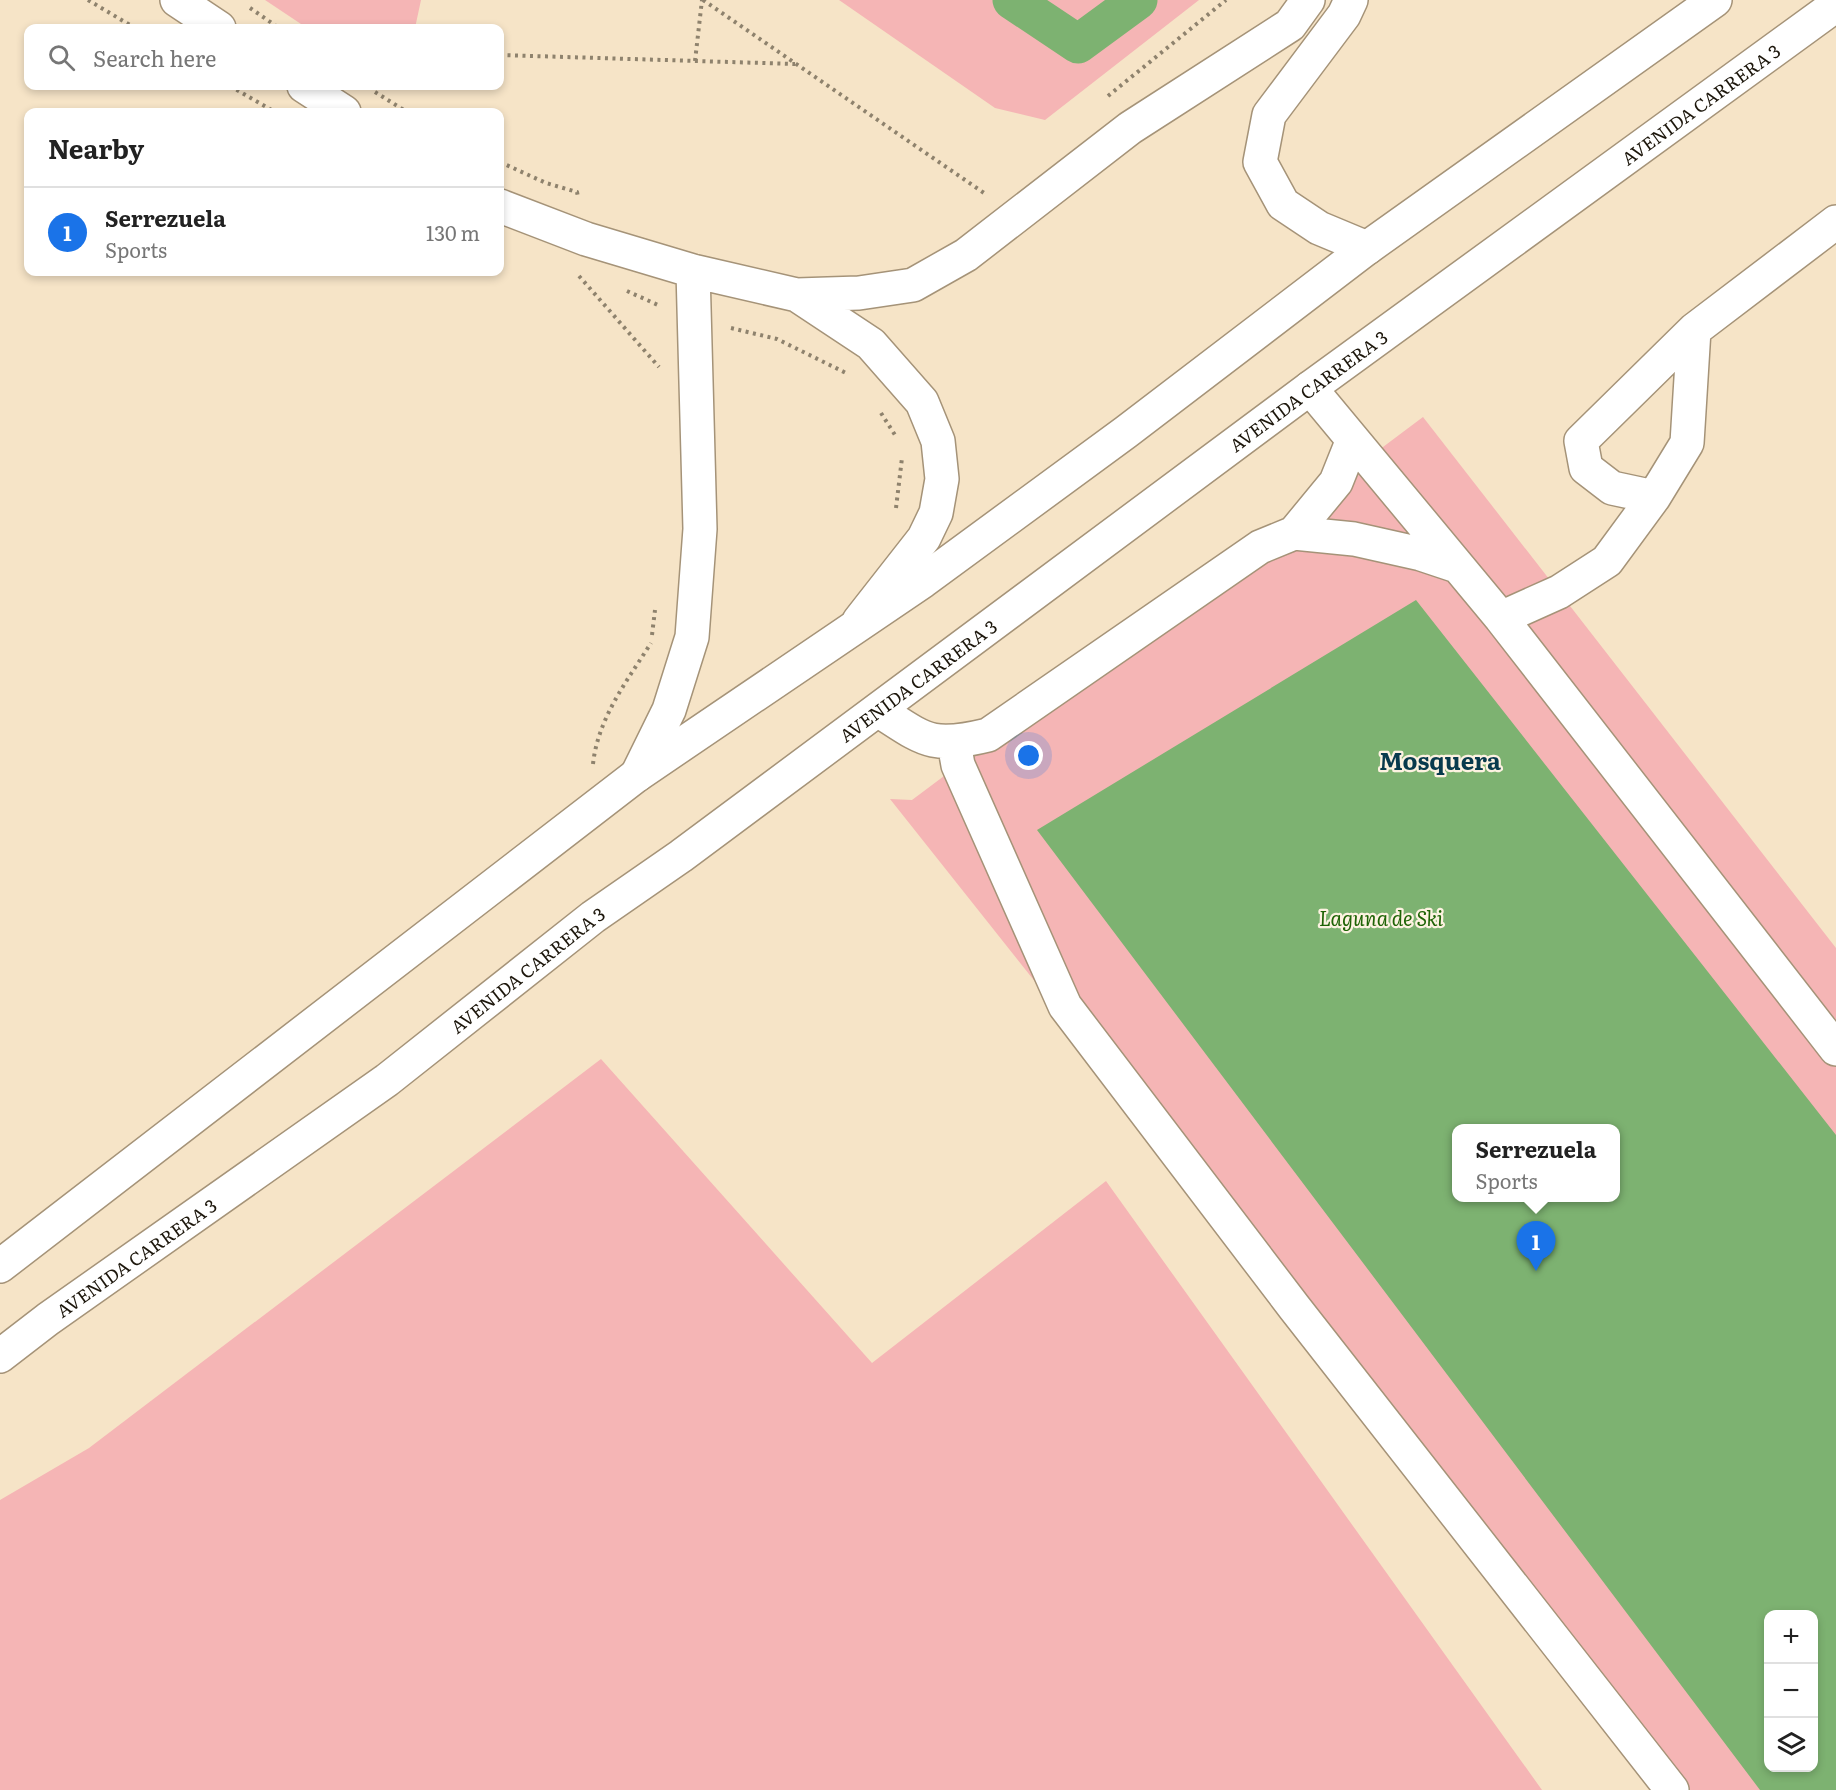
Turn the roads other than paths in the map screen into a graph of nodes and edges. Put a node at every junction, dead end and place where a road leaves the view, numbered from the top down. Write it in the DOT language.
graph roads {
  1 [pos="177,0"];
  2 [pos="1308,0"];
  3 [pos="1351,0"];
  4 [pos="1715,0"];
  5 [pos="1836,5"];
  6 [pos="213,24"];
  7 [pos="310,90"];
  8 [pos="338,108"];
  9 [pos="504,208"];
  10 [pos="1836,222"];
  11 [pos="1367,248"];
  12 [pos="693,272"];
  13 [pos="797,295"];
  14 [pos="1695,330"];
  15 [pos="1310,388"];
  16 [pos="1352,442"];
  17 [pos="1654,497"];
  18 [pos="1294,533"];
  19 [pos="1457,566"];
  20 [pos="1501,618"];
  21 [pos="850,632"];
  22 [pos="878,710"];
  23 [pos="954,743"];
  24 [pos="637,775"];
  25 [pos="1836,1050"];
  26 [pos="0,1266"];
  27 [pos="0,1356"];
  28 [pos="1672,1790"];
  1 -- 6 [label="main road"];
  2 -- 13 [label="main road"];
  3 -- 11 [label="main road"];
  4 -- 11 [label="main road"];
  5 -- 15 [label="main road, AVENIDA CARRERA 3"];
  7 -- 8 [label="main road"];
  9 -- 12 [label="main road"];
  10 -- 14 [label="main road"];
  11 -- 21 [label="main road"];
  12 -- 13 [label="main road"];
  12 -- 24 [label="main road"];
  13 -- 21 [label="main road"];
  14 -- 17 [label="main road"];
  14 -- 17 [label="main road"];
  15 -- 16 [label="main road"];
  15 -- 22 [label="main road, AVENIDA CARRERA 3"];
  16 -- 18 [label="main road"];
  16 -- 19 [label="main road"];
  17 -- 20 [label="main road"];
  18 -- 19 [label="main road"];
  18 -- 23 [label="main road"];
  19 -- 20 [label="main road"];
  20 -- 25 [label="main road"];
  21 -- 24 [label="main road"];
  22 -- 23 [label="main road"];
  22 -- 27 [label="main road, AVENIDA CARRERA 3"];
  23 -- 28 [label="main road"];
  24 -- 26 [label="main road"];
}
